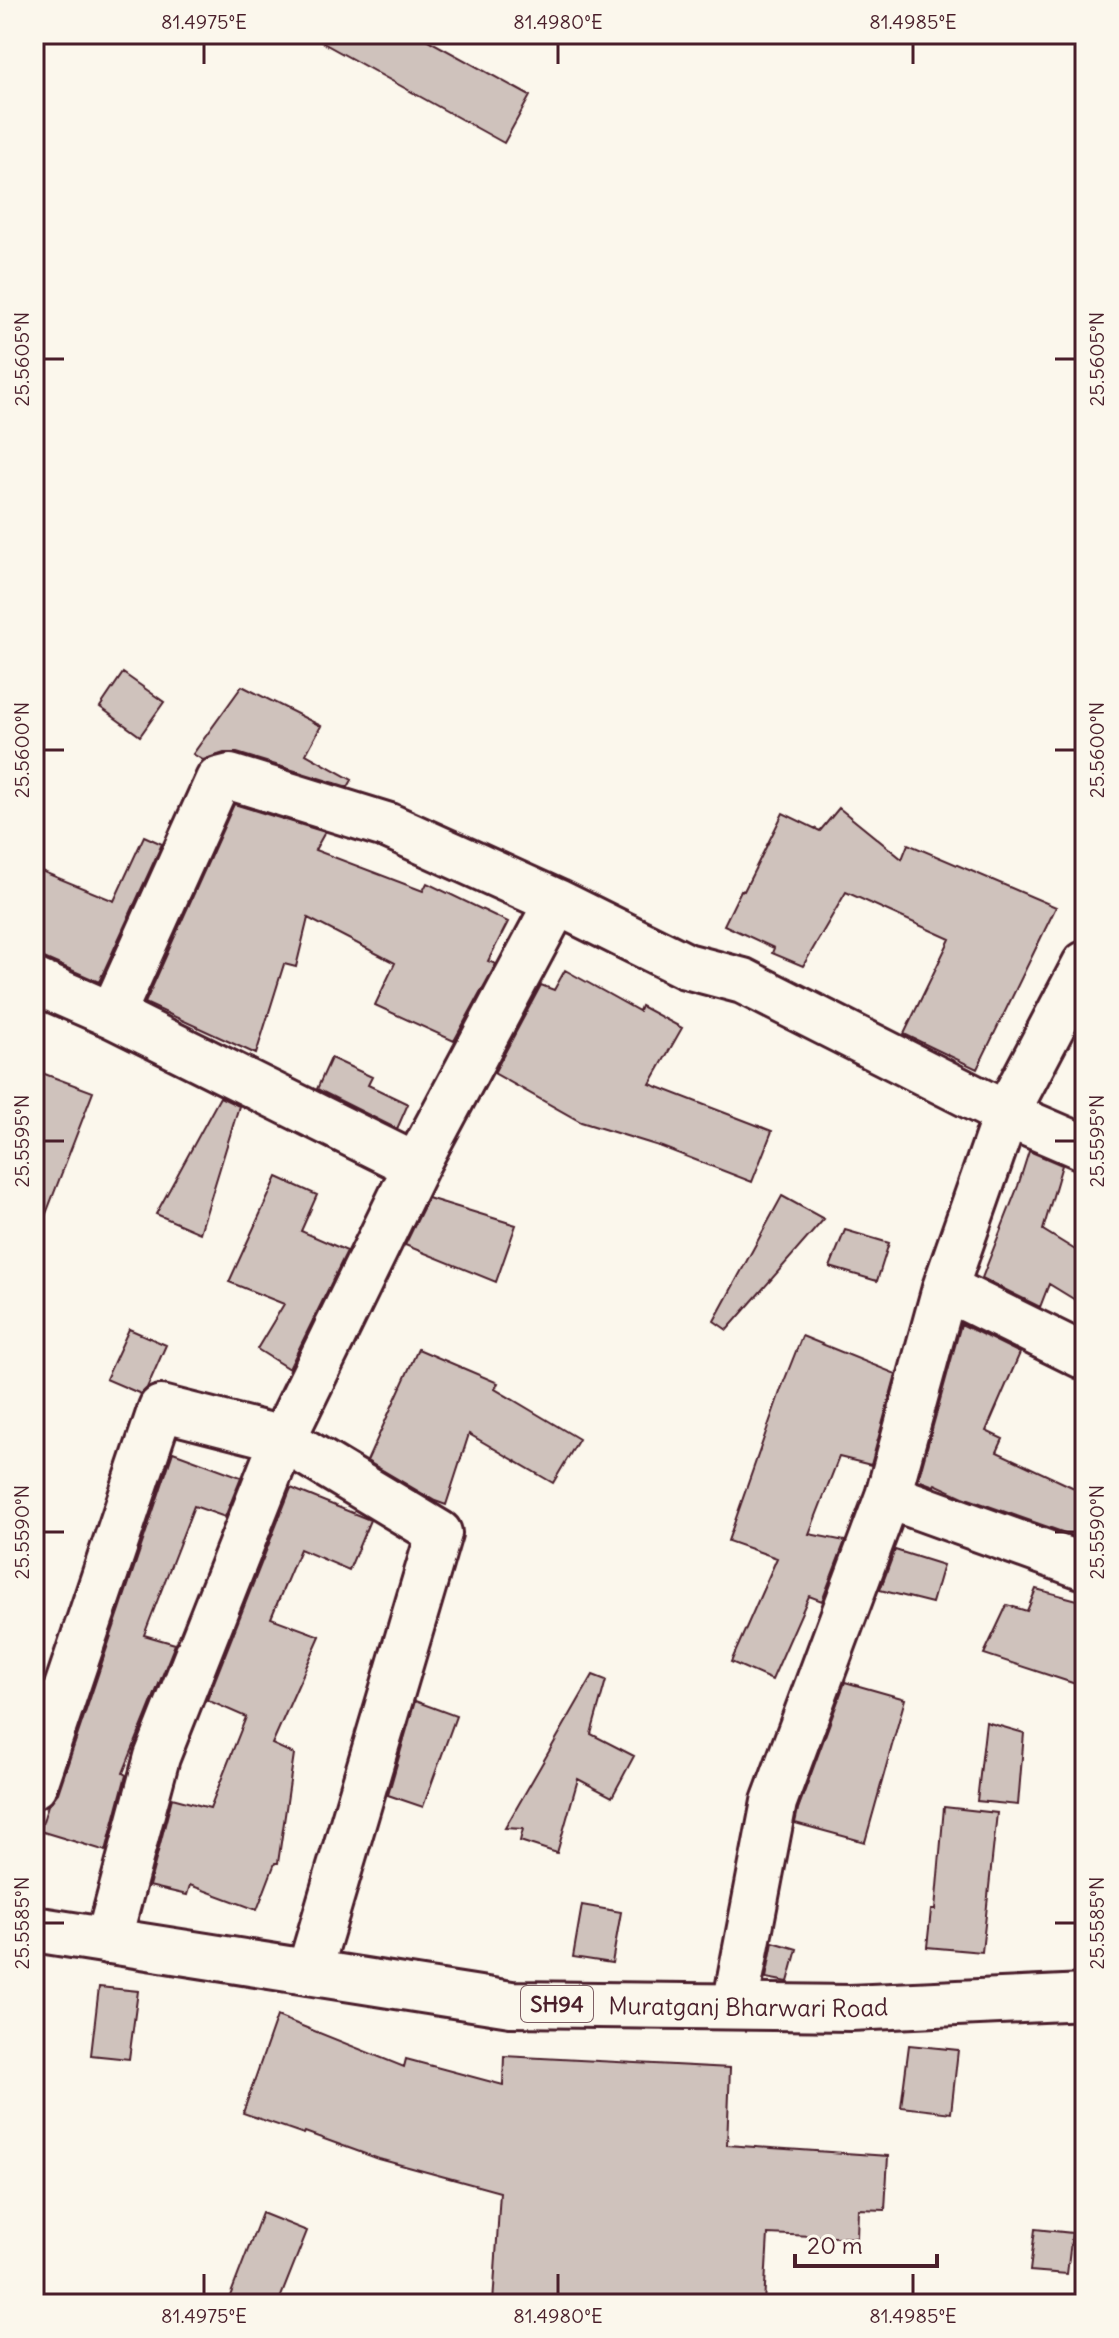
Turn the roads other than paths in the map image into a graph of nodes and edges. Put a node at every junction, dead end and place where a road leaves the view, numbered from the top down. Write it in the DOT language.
graph roads {
  1 [pos="557,902"];
  2 [pos="1085,964"];
  3 [pos="34,981"];
  4 [pos="112,1015"];
  5 [pos="1006,1114"];
  6 [pos="1085,1148"];
  7 [pos="416,1166"];
  8 [pos="945,1288"];
  9 [pos="1085,1357"];
  10 [pos="283,1439"];
  11 [pos="888,1496"];
  12 [pos="1085,1567"];
  13 [pos="34,1785"];
  14 [pos="34,1929"];
  15 [pos="108,1941"];
  16 [pos="309,1972"];
  17 [pos="1085,1997"];
  18 [pos="735,2006"];
  1 -- 4 [label="street"];
  1 -- 5 [label="street"];
  1 -- 7 [label="street"];
  2 -- 5 [label="street"];
  3 -- 4 [label="street"];
  4 -- 7 [label="street"];
  5 -- 6 [label="street"];
  5 -- 8 [label="street"];
  7 -- 10 [label="street"];
  8 -- 9 [label="street"];
  8 -- 11 [label="street"];
  10 -- 13 [label="street"];
  10 -- 15 [label="street"];
  10 -- 16 [label="street"];
  11 -- 12 [label="street"];
  11 -- 18 [label="street"];
  14 -- 15 [label="street, Muratganj Bharwari Road / SH94"];
  15 -- 16 [label="street, Muratganj Bharwari Road / SH94"];
  16 -- 18 [label="street, Muratganj Bharwari Road / SH94"];
  17 -- 18 [label="street, Muratganj Bharwari Road / SH94"];
}
